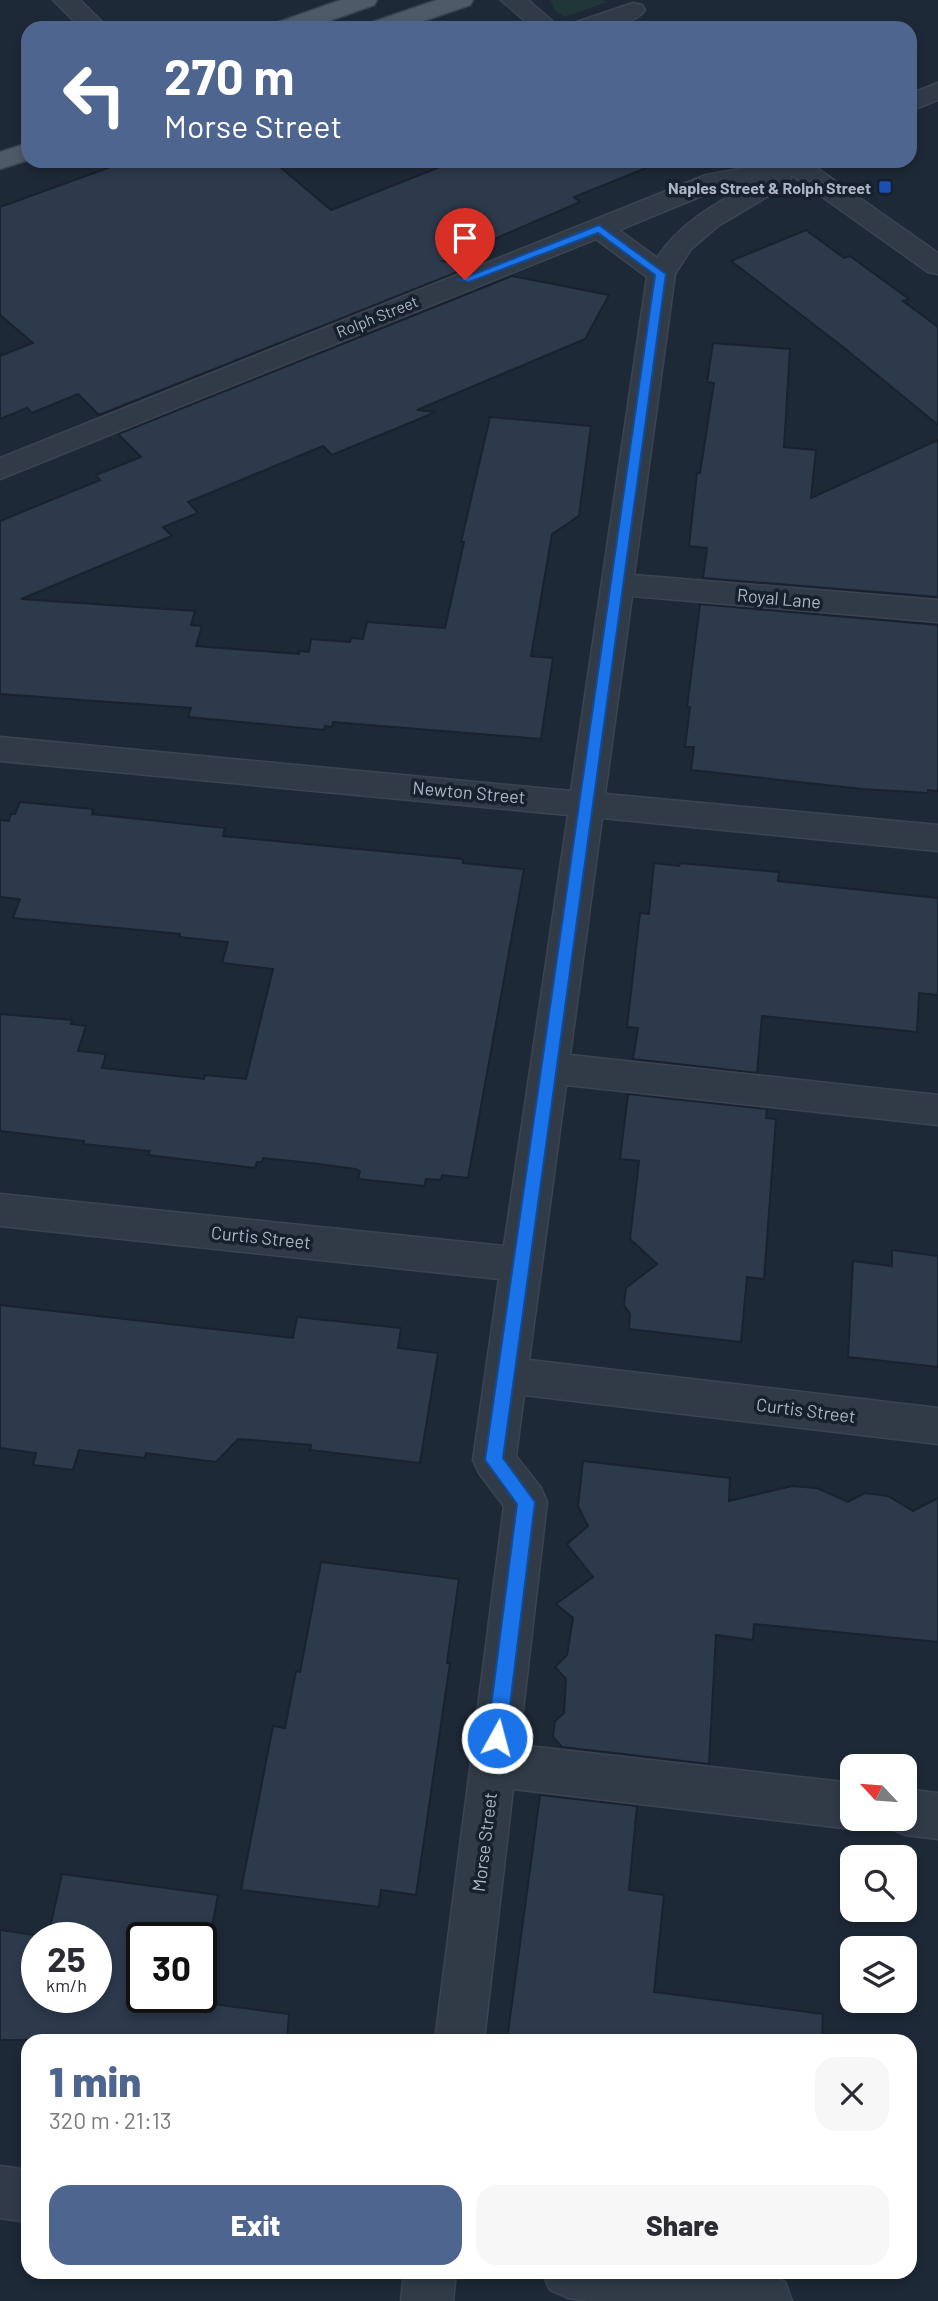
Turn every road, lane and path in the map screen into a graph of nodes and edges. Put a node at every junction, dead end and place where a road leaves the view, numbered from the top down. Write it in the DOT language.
graph roads {
  1 [pos="65,0"];
  2 [pos="461,0"];
  3 [pos="513,0"];
  4 [pos="347,3"];
  5 [pos="635,7"];
  6 [pos="88,21"];
  7 [pos="302,21"];
  8 [pos="400,21"];
  9 [pos="539,21"];
  10 [pos="600,21"];
  11 [pos="938,91"];
  12 [pos="921,103"];
  13 [pos="21,154"];
  14 [pos="0,161"];
  15 [pos="768,168"];
  16 [pos="784,168"];
  17 [pos="801,168"];
  18 [pos="599,228"];
  19 [pos="938,266"];
  20 [pos="661,274"];
  21 [pos="0,469"];
  22 [pos="619,584"];
  23 [pos="938,611"];
  24 [pos="0,749"];
  25 [pos="588,803"];
  26 [pos="938,838"];
  27 [pos="550,1068"];
  28 [pos="938,1110"];
  29 [pos="0,1210"];
  30 [pos="522,1265"];
  31 [pos="506,1376"];
  32 [pos="938,1426"];
  33 [pos="494,1764"];
  34 [pos="840,1805"];
  35 [pos="917,1813"];
  36 [pos="938,1816"];
  37 [pos="460,2034"];
  38 [pos="0,2192"];
  39 [pos="21,2195"];
  40 [pos="429,2279"];
  41 [pos="616,2279"];
  42 [pos="427,2301"];
  43 [pos="766,2301"];
  1 -- 6 [label="street"];
  2 -- 8 [label="main road"];
  3 -- 9 [label="street"];
  4 -- 7 [label="main road"];
  5 -- 10 [label="street"];
  11 -- 12 [label="street"];
  13 -- 14 [label="main road"];
  15 -- 18 [label="street, Rolph Street"];
  16 -- 20 [label="street"];
  17 -- 19 [label="street"];
  18 -- 20 [label="street"];
  18 -- 21 [label="street, Rolph Street"];
  20 -- 22 [label="street, Morse Street"];
  22 -- 23 [label="street, Royal Lane"];
  22 -- 25 [label="street, Morse Street"];
  24 -- 25 [label="street, Newton Street"];
  25 -- 26 [label="street, Newton Street"];
  25 -- 27 [label="street, Morse Street"];
  27 -- 28 [label="street"];
  27 -- 30 [label="street, Morse Street"];
  29 -- 30 [label="street, Curtis Street"];
  30 -- 31 [label="street, Morse Street"];
  31 -- 32 [label="street, Curtis Street"];
  31 -- 33 [label="street, Morse Street"];
  33 -- 34 [label="street"];
  33 -- 37 [label="street, Morse Street"];
  35 -- 36 [label="street"];
  38 -- 39 [label="street"];
  40 -- 42 [label="street"];
  41 -- 43 [label="street"];
}
